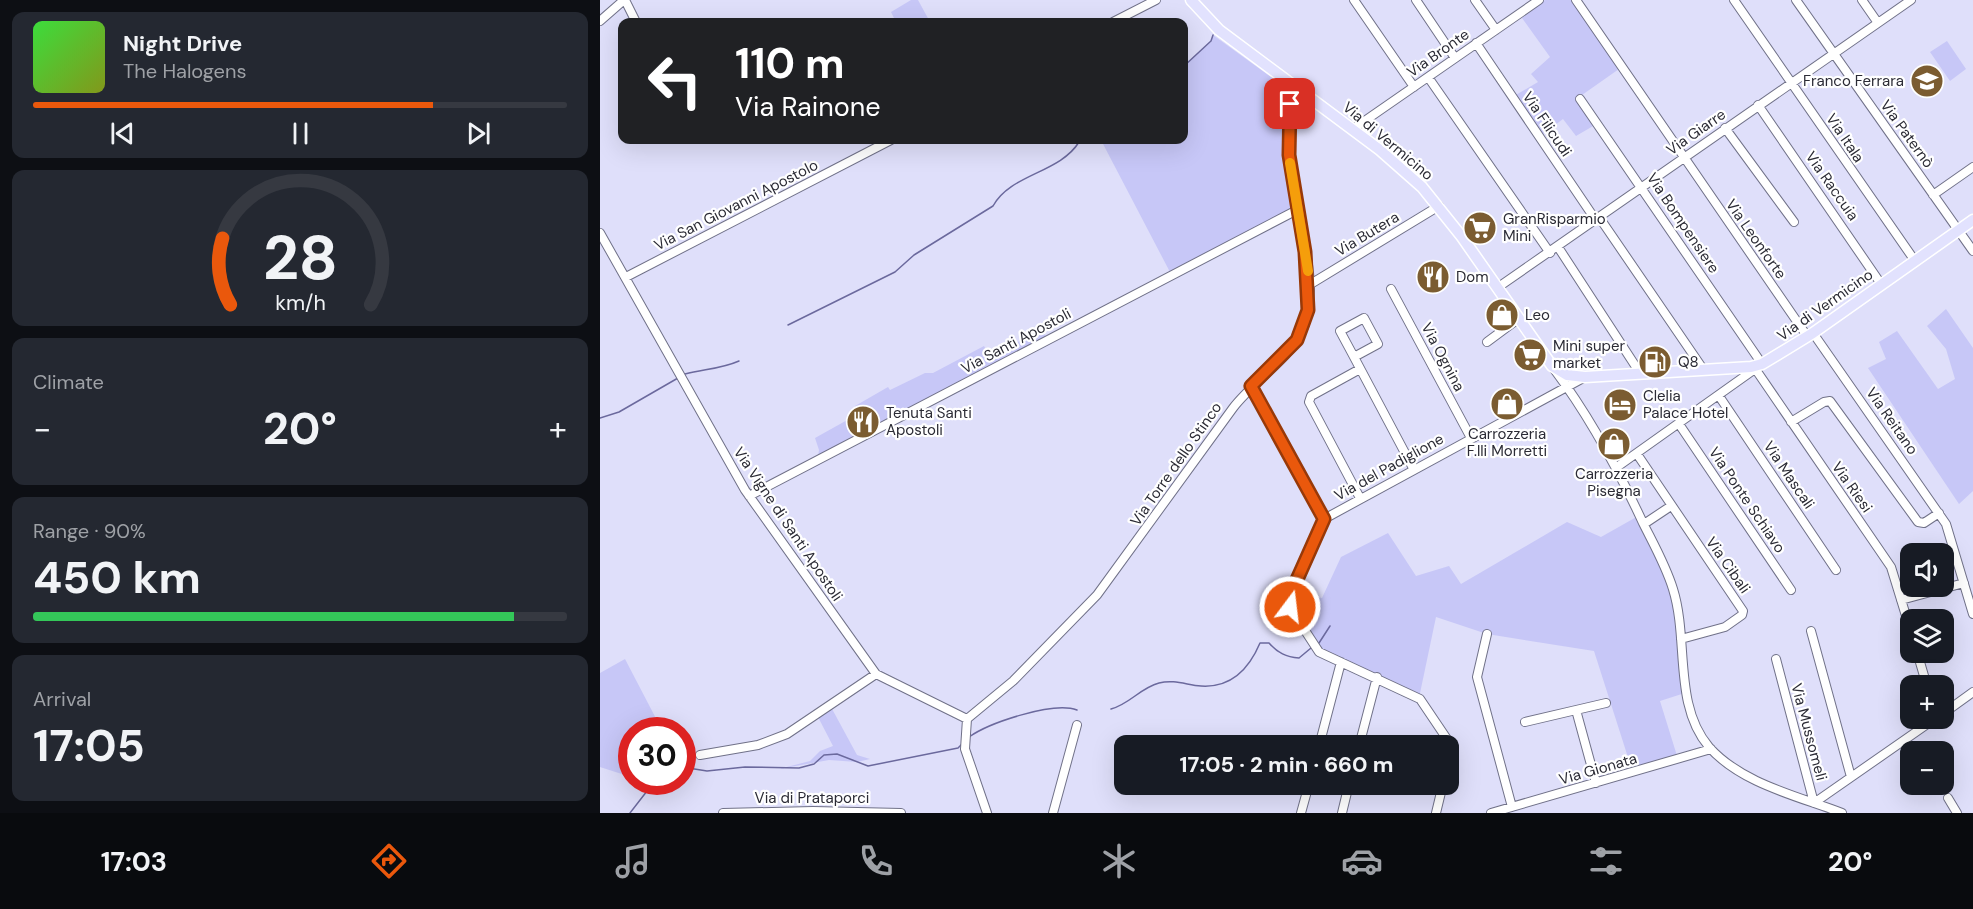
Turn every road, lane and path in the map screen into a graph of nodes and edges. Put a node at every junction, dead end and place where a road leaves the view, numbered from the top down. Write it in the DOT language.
graph roads {
  1 [pos="624,0"];
  2 [pos="1156,0"];
  3 [pos="1191,0"];
  4 [pos="1354,0"];
  5 [pos="1416,0"];
  6 [pos="1475,0"];
  7 [pos="1539,0"];
  8 [pos="1576,0"];
  9 [pos="1734,0"];
  10 [pos="1796,0"];
  11 [pos="1862,0"];
  12 [pos="1911,0"];
  13 [pos="634,18"];
  14 [pos="1121,18"];
  15 [pos="600,21"];
  16 [pos="1878,23"];
  17 [pos="1496,30"];
  18 [pos="1476,43"];
  19 [pos="1833,54"];
  20 [pos="1455,58"];
  21 [pos="1428,77"];
  22 [pos="1791,82"];
  23 [pos="1293,85"];
  24 [pos="1414,87"];
  25 [pos="1580,99"];
  26 [pos="1758,105"];
  27 [pos="1725,128"];
  28 [pos="1353,129"];
  29 [pos="883,144"];
  30 [pos="1683,157"];
  31 [pos="1973,168"];
  32 [pos="1642,187"];
  33 [pos="1933,195"];
  34 [pos="1439,206"];
  35 [pos="1297,210"];
  36 [pos="1597,218"];
  37 [pos="1973,220"];
  38 [pos="1794,222"];
  39 [pos="1958,230"];
  40 [pos="602,239"];
  41 [pos="1554,250"];
  42 [pos="1973,251"];
  43 [pos="1915,261"];
  44 [pos="626,277"];
  45 [pos="1881,284"];
  46 [pos="1309,285"];
  47 [pos="1497,288"];
  48 [pos="1391,290"];
  49 [pos="1518,319"];
  50 [pos="1810,334"];
  51 [pos="1487,342"];
  52 [pos="1354,357"];
  53 [pos="1552,366"];
  54 [pos="1757,367"];
  55 [pos="1360,369"];
  56 [pos="1703,369"];
  57 [pos="1640,373"];
  58 [pos="1570,375"];
  59 [pos="1585,377"];
  60 [pos="1251,386"];
  61 [pos="1568,388"];
  62 [pos="1719,396"];
  63 [pos="1791,422"];
  64 [pos="1679,424"];
  65 [pos="1471,438"];
  66 [pos="1637,454"];
  67 [pos="1617,467"];
  68 [pos="1413,468"];
  69 [pos="749,496"];
  70 [pos="1360,498"];
  71 [pos="1671,506"];
  72 [pos="1939,513"];
  73 [pos="1324,519"];
  74 [pos="1644,524"];
  75 [pos="1836,570"];
  76 [pos="1964,583"];
  77 [pos="1791,590"];
  78 [pos="1901,600"];
  79 [pos="1904,609"];
  80 [pos="1973,614"];
  81 [pos="1811,632"];
  82 [pos="1487,634"];
  83 [pos="1681,639"];
  84 [pos="1776,659"];
  85 [pos="1341,662"];
  86 [pos="876,674"];
  87 [pos="1377,678"];
  88 [pos="1973,692"];
  89 [pos="1606,703"];
  90 [pos="1954,705"];
  91 [pos="1576,710"];
  92 [pos="967,719"];
  93 [pos="1525,722"];
  94 [pos="1077,725"];
  95 [pos="1920,729"];
  96 [pos="1322,735"];
  97 [pos="1362,735"];
  98 [pos="1444,735"];
  99 [pos="1711,749"];
  100 [pos="700,755"];
  101 [pos="1851,777"];
  102 [pos="1596,783"];
  103 [pos="1305,795"];
  104 [pos="1346,795"];
  105 [pos="1440,795"];
  106 [pos="1948,798"];
  107 [pos="1814,803"];
  108 [pos="1512,807"];
  109 [pos="723,813"];
  110 [pos="901,813"];
  111 [pos="987,813"];
  112 [pos="1053,813"];
  113 [pos="1301,813"];
  114 [pos="1342,813"];
  115 [pos="1436,813"];
  116 [pos="1491,813"];
  117 [pos="1842,813"];
  118 [pos="1957,813"];
  1 -- 13 [label="street"];
  1 -- 15 [label="street"];
  2 -- 14 [label="street"];
  3 -- 23 [label="main road, Via di Vermicino"];
  4 -- 24 [label="street"];
  5 -- 20 [label="street"];
  6 -- 17 [label="street"];
  7 -- 17 [label="street, Via Bronte"];
  8 -- 30 [label="street, Via Leonforte"];
  9 -- 22 [label="street, Via Itala"];
  10 -- 19 [label="street, Via Paternò"];
  11 -- 16 [label="street"];
  12 -- 16 [label="street, Via Giarre"];
  16 -- 19 [label="street, Via Giarre"];
  17 -- 18 [label="street, Via Bronte"];
  18 -- 20 [label="street, Via Bronte"];
  18 -- 36 [label="street, Via Filicudi"];
  19 -- 22 [label="street, Via Giarre"];
  19 -- 33 [label="street, Via Paternò"];
  20 -- 21 [label="street, Via Bronte"];
  21 -- 24 [label="street, Via Bronte"];
  21 -- 41 [label="street"];
  22 -- 26 [label="street, Via Giarre"];
  22 -- 43 [label="street, Via Itala"];
  23 -- 28 [label="main road, Via di Vermicino"];
  23 -- 35 [label="street, Via Torre dello Stinco"];
  24 -- 28 [label="street, Via Bronte"];
  25 -- 32 [label="street, Via Bompensiere"];
  26 -- 27 [label="street, Via Giarre"];
  26 -- 45 [label="street, Via Raccuia"];
  27 -- 30 [label="street, Via Giarre"];
  27 -- 38 [label="street"];
  28 -- 34 [label="main road, Via di Vermicino"];
  29 -- 44 [label="street, Via San Giovanni Apostolo"];
  30 -- 32 [label="street, Via Giarre"];
  30 -- 50 [label="street, Via Leonforte"];
  31 -- 33 [label="street"];
  32 -- 36 [label="street, Via Giarre"];
  32 -- 54 [label="street, Via Bompensiere"];
  33 -- 39 [label="street, Via Paternò"];
  34 -- 46 [label="street, Via Butera"];
  34 -- 47 [label="main road, Via di Vermicino"];
  35 -- 46 [label="street, Via Torre dello Stinco"];
  35 -- 69 [label="street, Via Santi Apostoli"];
  36 -- 41 [label="street, Via Giarre"];
  36 -- 56 [label="street, Via Filicudi"];
  37 -- 39 [label="main road, Via di Vermicino"];
  39 -- 42 [label="street, Via Paternò"];
  39 -- 43 [label="main road, Via di Vermicino"];
  40 -- 44 [label="street, Via Vigne di Santi Apostoli"];
  41 -- 47 [label="street, Via Giarre"];
  41 -- 57 [label="street"];
  43 -- 45 [label="main road, Via di Vermicino"];
  44 -- 69 [label="street, Via Vigne di Santi Apostoli"];
  45 -- 50 [label="main road, Via di Vermicino"];
  46 -- 60 [label="street, Via Torre dello Stinco"];
  47 -- 49 [label="main road, Via di Vermicino"];
  48 -- 65 [label="street, Via Ognina"];
  49 -- 51 [label="street"];
  49 -- 53 [label="main road, Via di Vermicino"];
  50 -- 54 [label="main road, Via di Vermicino"];
  50 -- 72 [label="street, Via Reitano"];
  52 -- 52 [label="street"];
  52 -- 55 [label="street"];
  53 -- 58 [label="main road, Via di Vermicino"];
  53 -- 61 [label="street"];
  54 -- 56 [label="main road, Via di Vermicino"];
  54 -- 62 [label="street"];
  54 -- 63 [label="street, Via Riesi"];
  55 -- 68 [label="street"];
  55 -- 70 [label="street"];
  56 -- 57 [label="main road, Via di Vermicino"];
  57 -- 59 [label="main road, Via di Vermicino"];
  58 -- 59 [label="main road, Via di Vermicino"];
  58 -- 61 [label="street"];
  59 -- 61 [label="street, Via del Padiglione"];
  60 -- 73 [label="street"];
  60 -- 92 [label="street, Via Torre dello Stinco"];
  61 -- 65 [label="street, Via del Padiglione"];
  61 -- 67 [label="street"];
  62 -- 64 [label="street"];
  62 -- 75 [label="street, Via Mascali"];
  63 -- 72 [label="street"];
  63 -- 78 [label="street, Via Riesi"];
  64 -- 66 [label="street"];
  64 -- 77 [label="street, Via Ponte Schiavo"];
  65 -- 68 [label="street, Via del Padiglione"];
  66 -- 67 [label="street"];
  66 -- 71 [label="street, Via Cibali"];
  67 -- 74 [label="street"];
  68 -- 70 [label="street, Via del Padiglione"];
  69 -- 86 [label="street, Via Vigne di Santi Apostoli"];
  70 -- 73 [label="street, Via del Padiglione"];
  71 -- 74 [label="street"];
  71 -- 83 [label="street, Via Cibali"];
  72 -- 76 [label="street, Via Reitano"];
  73 -- 85 [label="street, Via del Padiglione"];
  74 -- 83 [label="street"];
  76 -- 78 [label="street"];
  76 -- 80 [label="street, Via Reitano"];
  78 -- 79 [label="street, Via Riesi"];
  81 -- 101 [label="street, Via Mussomeli"];
  82 -- 108 [label="street"];
  83 -- 99 [label="street"];
  84 -- 107 [label="street, Via Mussomeli"];
  85 -- 87 [label="street, Via del Padiglione"];
  85 -- 96 [label="street"];
  86 -- 92 [label="street, Via Vigne di Santi Apostoli"];
  86 -- 100 [label="street"];
  87 -- 97 [label="street"];
  87 -- 98 [label="street, Via del Padiglione"];
  88 -- 90 [label="street"];
  89 -- 91 [label="street"];
  91 -- 93 [label="street"];
  91 -- 102 [label="street"];
  92 -- 111 [label="street"];
  94 -- 112 [label="street"];
  95 -- 101 [label="street, Via Mussomeli"];
  99 -- 102 [label="street, Via Gionata"];
  99 -- 107 [label="street"];
  101 -- 107 [label="street, Via Mussomeli"];
  102 -- 108 [label="street, Via Gionata"];
  103 -- 113 [label="street"];
  104 -- 114 [label="street"];
  105 -- 115 [label="street"];
  106 -- 118 [label="street"];
  107 -- 117 [label="street"];
  108 -- 116 [label="street, Via Gionata"];
  109 -- 110 [label="street, Via di Prataporci"];
}
